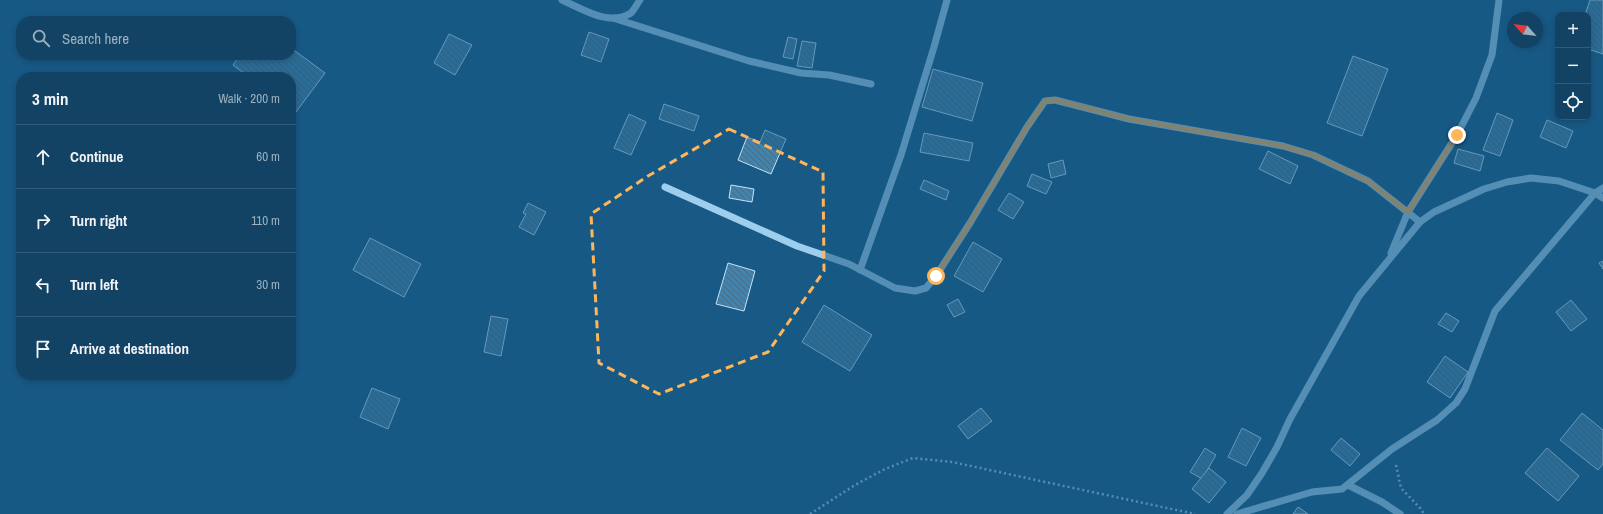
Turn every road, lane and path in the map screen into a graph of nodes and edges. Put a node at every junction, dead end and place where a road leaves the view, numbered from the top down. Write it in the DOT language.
graph roads {
  1 [pos="562,0"];
  2 [pos="640,0"];
  3 [pos="947,0"];
  4 [pos="1499,0"];
  5 [pos="616,19"];
  6 [pos="871,84"];
  7 [pos="665,187"];
  8 [pos="1603,188"];
  9 [pos="1595,192"];
  10 [pos="1603,198"];
  11 [pos="1408,212"];
  12 [pos="1420,222"];
  13 [pos="1387,262"];
  14 [pos="860,270"];
  15 [pos="1392,449"];
  16 [pos="1348,485"];
  17 [pos="810,514"];
  18 [pos="1195,514"];
  19 [pos="1227,514"];
  20 [pos="1237,514"];
  21 [pos="1400,514"];
  22 [pos="1424,514"];
  1 -- 5 [label="street"];
  2 -- 5 [label="street"];
  3 -- 14 [label="street"];
  4 -- 11 [label="street"];
  5 -- 6 [label="street"];
  7 -- 14 [label="street"];
  8 -- 9 [label="street"];
  9 -- 10 [label="street"];
  9 -- 12 [label="street"];
  9 -- 15 [label="street"];
  11 -- 12 [label="street"];
  11 -- 13 [label="street"];
  11 -- 14 [label="street"];
  12 -- 13 [label="street"];
  13 -- 19 [label="street"];
  15 -- 16 [label="street"];
  15 -- 22 [label="path"];
  16 -- 20 [label="street"];
  16 -- 21 [label="street"];
  17 -- 18 [label="path"];
}
